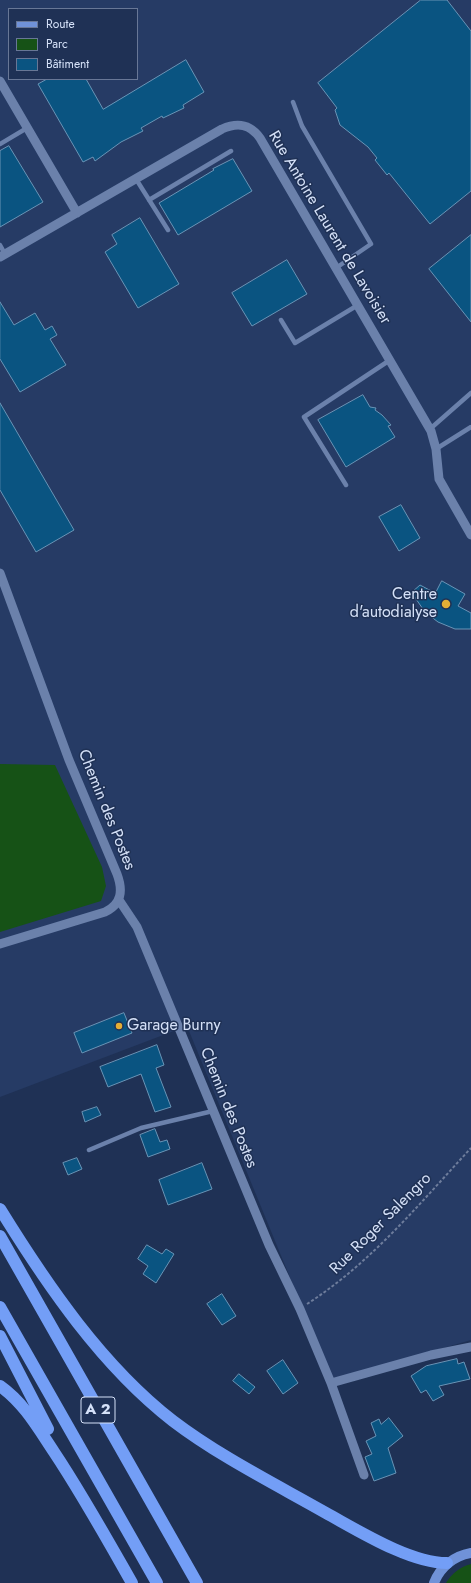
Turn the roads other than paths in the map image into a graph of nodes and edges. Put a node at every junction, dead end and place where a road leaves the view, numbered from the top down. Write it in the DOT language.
graph roads {
  1 [pos="0,81"];
  2 [pos="293,102"];
  3 [pos="27,128"];
  4 [pos="0,144"];
  5 [pos="231,151"];
  6 [pos="136,179"];
  7 [pos="149,200"];
  8 [pos="77,213"];
  9 [pos="168,230"];
  10 [pos="0,245"];
  11 [pos="3,256"];
  12 [pos="336,268"];
  13 [pos="358,305"];
  14 [pos="281,320"];
  15 [pos="390,360"];
  16 [pos="471,393"];
  17 [pos="471,426"];
  18 [pos="430,429"];
  19 [pos="436,449"];
  20 [pos="346,484"];
  21 [pos="471,535"];
  22 [pos="0,573"];
  23 [pos="119,900"];
  24 [pos="0,944"];
  25 [pos="213,1111"];
  26 [pos="89,1150"];
  27 [pos="0,1209"];
  28 [pos="0,1236"];
  29 [pos="0,1307"];
  30 [pos="0,1336"];
  31 [pos="471,1347"];
  32 [pos="331,1383"];
  33 [pos="0,1386"];
  34 [pos="364,1475"];
  35 [pos="75,1484"];
  36 [pos="471,1553"];
  37 [pos="447,1563"];
  38 [pos="132,1583"];
  39 [pos="157,1583"];
  40 [pos="197,1583"];
  41 [pos="434,1583"];
  1 -- 3 [label="street"];
  2 -- 12 [label="lane"];
  3 -- 4 [label="lane"];
  3 -- 8 [label="street"];
  5 -- 7 [label="lane"];
  6 -- 7 [label="lane"];
  6 -- 8 [label="street, Rue Antoine Laurent de Lavoisier"];
  6 -- 12 [label="street, Rue Antoine Laurent de Lavoisier"];
  7 -- 9 [label="lane"];
  8 -- 11 [label="street, Rue Antoine Laurent de Lavoisier"];
  10 -- 11 [label="lane"];
  12 -- 13 [label="street, Rue Antoine Laurent de Lavoisier"];
  13 -- 14 [label="lane"];
  13 -- 15 [label="street, Rue Antoine Laurent de Lavoisier"];
  15 -- 18 [label="street, Rue Antoine Laurent de Lavoisier"];
  15 -- 20 [label="lane"];
  16 -- 18 [label="lane"];
  17 -- 19 [label="lane"];
  18 -- 19 [label="street, Rue Antoine Laurent de Lavoisier"];
  19 -- 21 [label="street, Rue Antoine Laurent de Lavoisier"];
  22 -- 23 [label="street, Chemin des Postes"];
  23 -- 24 [label="street"];
  23 -- 25 [label="street, Chemin des Postes"];
  25 -- 26 [label="lane"];
  25 -- 32 [label="street, Chemin des Postes"];
  27 -- 37 [label="highway"];
  28 -- 40 [label="highway, A 2"];
  29 -- 39 [label="highway, A 2"];
  30 -- 35 [label="highway"];
  31 -- 32 [label="street"];
  32 -- 34 [label="street, Chemin des Postes"];
  33 -- 35 [label="highway"];
  35 -- 38 [label="highway"];
  36 -- 37 [label="main road"];
  37 -- 41 [label="main road"];
}
